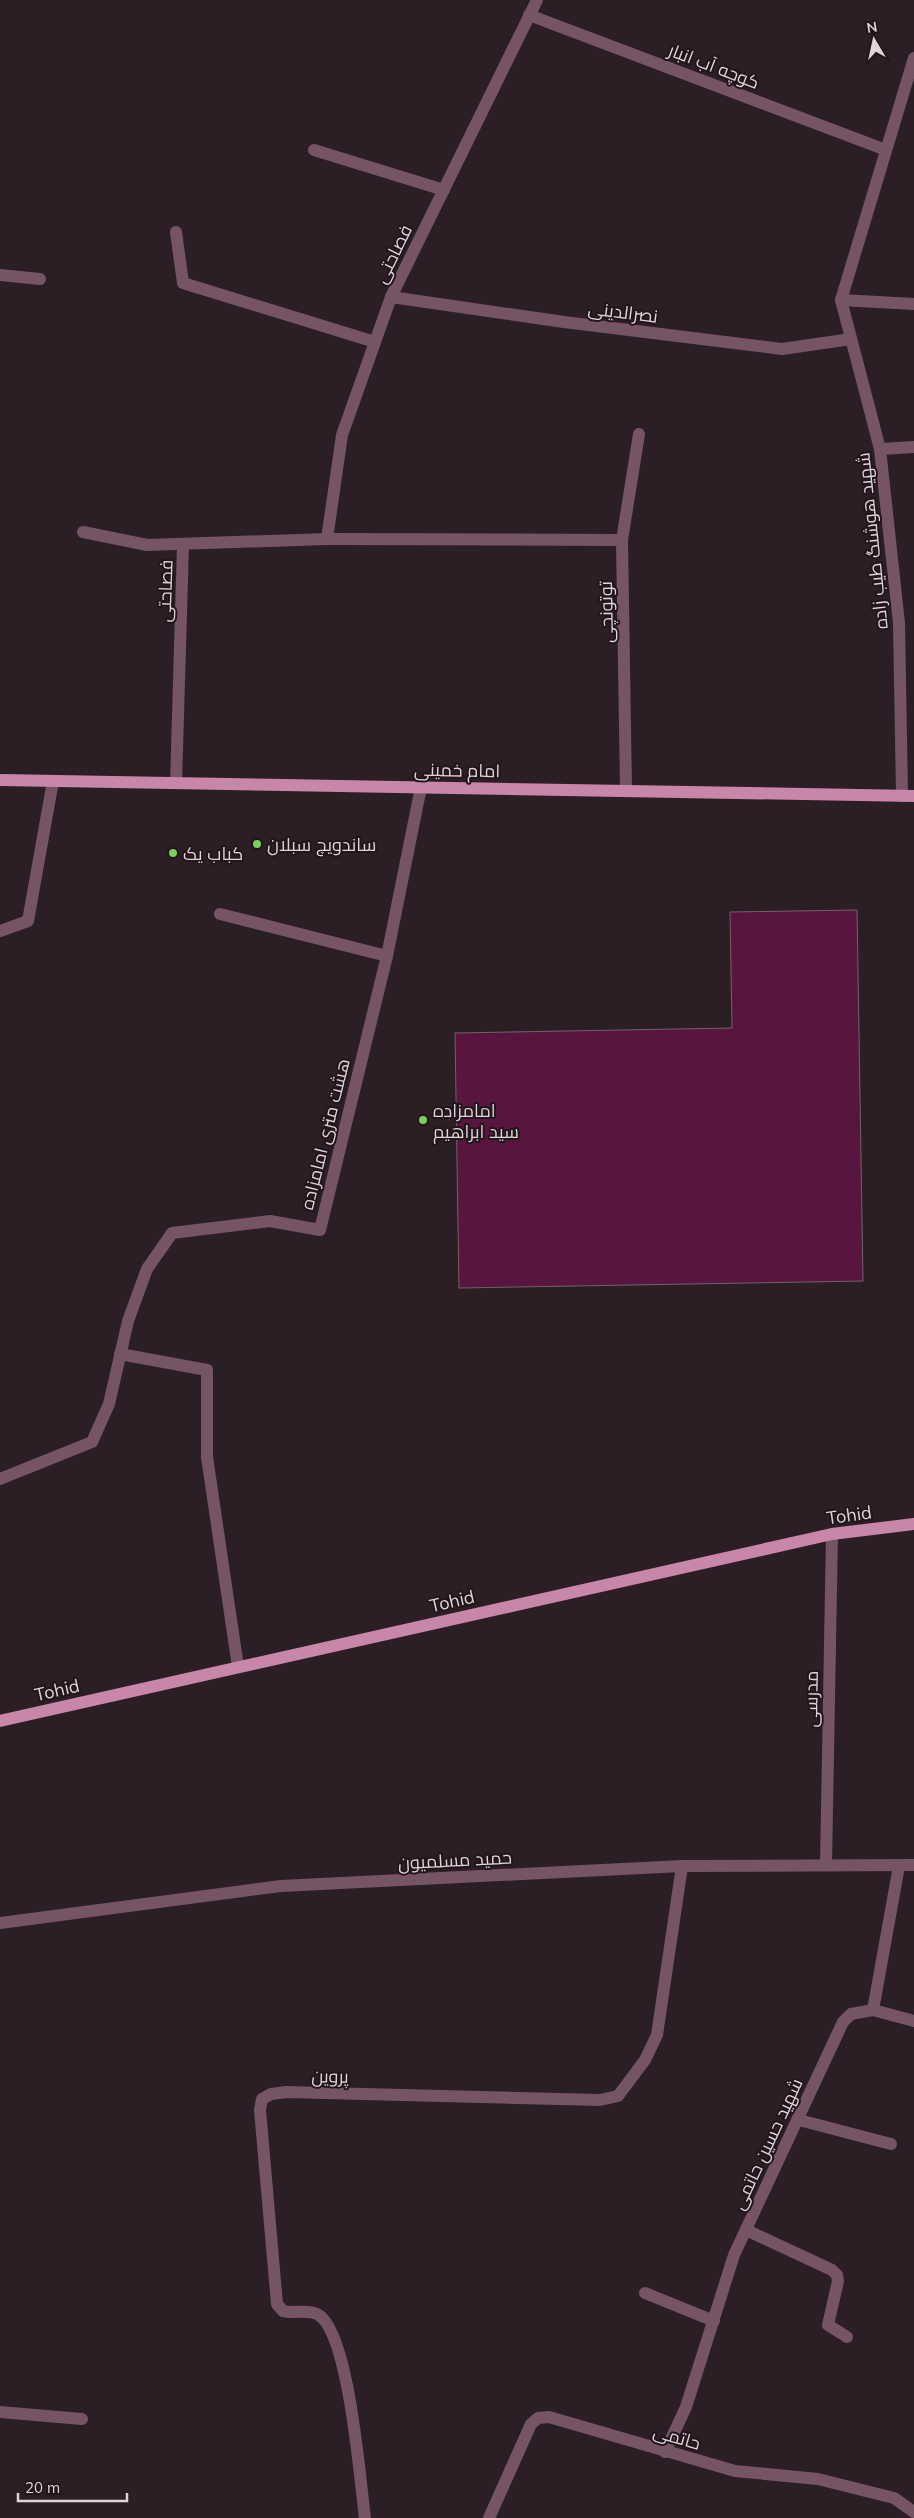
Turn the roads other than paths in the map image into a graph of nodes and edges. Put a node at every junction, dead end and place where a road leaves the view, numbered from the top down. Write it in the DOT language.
graph roads {
  1 [pos="537,0"];
  2 [pos="530,15"];
  3 [pos="914,58"];
  4 [pos="911,79"];
  5 [pos="314,150"];
  6 [pos="886,150"];
  7 [pos="444,190"];
  8 [pos="176,232"];
  9 [pos="0,275"];
  10 [pos="40,279"];
  11 [pos="391,297"];
  12 [pos="841,300"];
  13 [pos="914,304"];
  14 [pos="851,339"];
  15 [pos="375,342"];
  16 [pos="639,434"];
  17 [pos="914,447"];
  18 [pos="880,449"];
  19 [pos="83,532"];
  20 [pos="328,539"];
  21 [pos="622,540"];
  22 [pos="184,545"];
  23 [pos="0,780"];
  24 [pos="52,781"];
  25 [pos="176,783"];
  26 [pos="421,787"];
  27 [pos="626,790"];
  28 [pos="908,796"];
  29 [pos="220,914"];
  30 [pos="0,931"];
  31 [pos="387,956"];
  32 [pos="120,1354"];
  33 [pos="0,1479"];
  34 [pos="914,1524"];
  35 [pos="832,1534"];
  36 [pos="238,1667"];
  37 [pos="0,1721"];
  38 [pos="914,1865"];
  39 [pos="682,1866"];
  40 [pos="826,1866"];
  41 [pos="899,1866"];
  42 [pos="0,1923"];
  43 [pos="873,2010"];
  44 [pos="914,2021"];
  45 [pos="799,2120"];
  46 [pos="891,2144"];
  47 [pos="746,2230"];
  48 [pos="645,2293"];
  49 [pos="714,2321"];
  50 [pos="847,2337"];
  51 [pos="0,2412"];
  52 [pos="82,2419"];
  53 [pos="664,2452"];
  54 [pos="914,2512"];
  55 [pos="365,2518"];
  56 [pos="489,2518"];
  1 -- 2 [label="street, فصاحتی"];
  2 -- 6 [label="street, کوچه آب انبار"];
  2 -- 7 [label="street, فصاحتی"];
  3 -- 4 [label="street"];
  4 -- 6 [label="street"];
  5 -- 7 [label="street"];
  6 -- 12 [label="street"];
  7 -- 11 [label="street, فصاحتی"];
  8 -- 15 [label="street"];
  9 -- 10 [label="street"];
  11 -- 14 [label="street, نصرالدینی"];
  11 -- 15 [label="street, فصاحتی"];
  12 -- 13 [label="street"];
  12 -- 14 [label="street, شهید هوشنگ طیب زاده"];
  14 -- 18 [label="street, شهید هوشنگ طیب زاده"];
  15 -- 20 [label="street, فصاحتی"];
  16 -- 21 [label="street, توتونچی"];
  17 -- 18 [label="street"];
  18 -- 28 [label="street, شهید هوشنگ طیب زاده"];
  19 -- 22 [label="street"];
  20 -- 21 [label="street, فصاحتی"];
  20 -- 22 [label="street, فصاحتی"];
  21 -- 27 [label="street, توتونچی"];
  22 -- 25 [label="street, فصاحتی"];
  23 -- 24 [label="main road, امام خمینی"];
  24 -- 25 [label="main road, امام خمینی"];
  24 -- 30 [label="street"];
  25 -- 26 [label="main road, امام خمینی"];
  26 -- 27 [label="main road, امام خمینی"];
  26 -- 31 [label="street, هشت متری امامزاده"];
  27 -- 28 [label="main road, امام خمینی"];
  29 -- 31 [label="street"];
  31 -- 32 [label="street, هشت متری امامزاده"];
  32 -- 33 [label="street, هشت متری امامزاده"];
  32 -- 36 [label="street"];
  34 -- 35 [label="main road, Tohid"];
  35 -- 36 [label="main road, Tohid"];
  35 -- 40 [label="street, مدرسی"];
  36 -- 37 [label="main road, Tohid"];
  38 -- 41 [label="street, حمید مسلمیون"];
  39 -- 40 [label="street, حمید مسلمیون"];
  39 -- 42 [label="street, حمید مسلمیون"];
  39 -- 55 [label="street, پروین"];
  40 -- 41 [label="street, حمید مسلمیون"];
  41 -- 43 [label="street"];
  43 -- 44 [label="street"];
  43 -- 45 [label="street, شهید حسین حاتمی"];
  45 -- 46 [label="street"];
  45 -- 47 [label="street, شهید حسین حاتمی"];
  47 -- 49 [label="street, شهید حسین حاتمی"];
  47 -- 50 [label="street"];
  48 -- 49 [label="street"];
  49 -- 53 [label="street, شهید حسین حاتمی"];
  51 -- 52 [label="street"];
  53 -- 54 [label="street, حاتمی"];
  53 -- 56 [label="street, حاتمی"];
}
